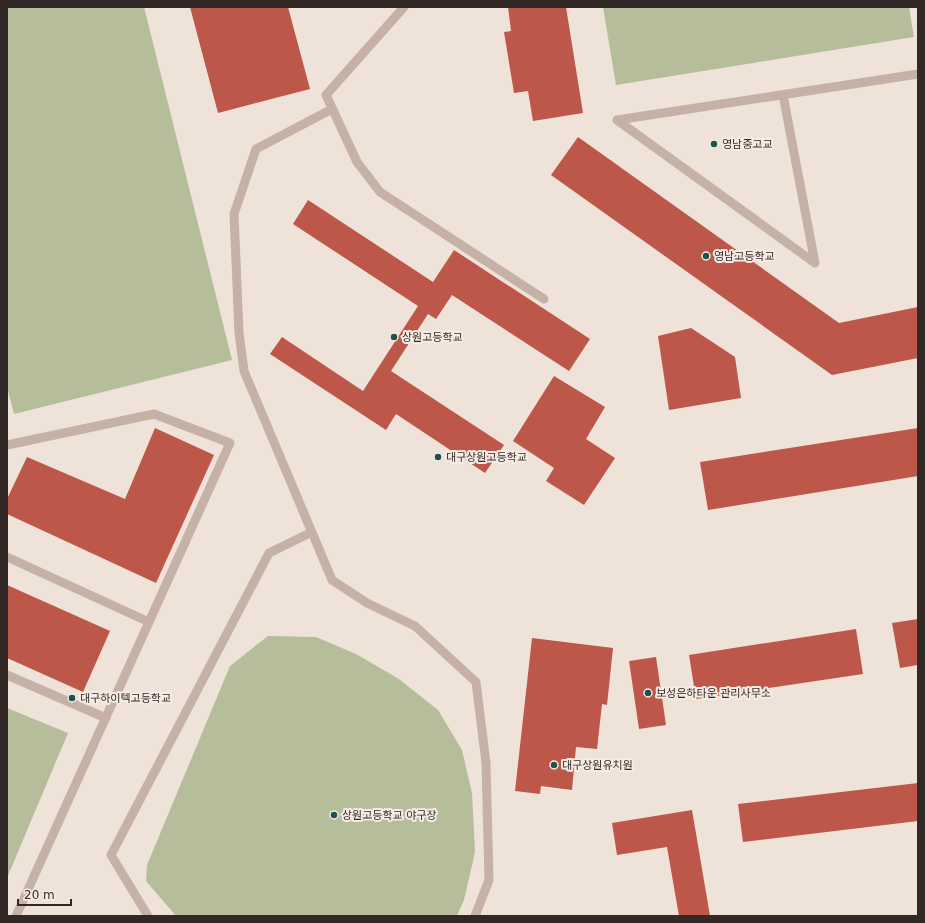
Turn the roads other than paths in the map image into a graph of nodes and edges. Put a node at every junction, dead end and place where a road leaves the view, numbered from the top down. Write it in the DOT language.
graph roads {
  1 [pos="404,7"];
  2 [pos="918,74"];
  3 [pos="783,95"];
  4 [pos="332,109"];
  5 [pos="544,299"];
  6 [pos="7,445"];
  7 [pos="312,532"];
  8 [pos="7,557"];
  9 [pos="149,622"];
  10 [pos="7,675"];
  11 [pos="106,718"];
  12 [pos="16,916"];
  13 [pos="148,916"];
  14 [pos="475,916"];
  1 -- 4 [label="lane"];
  2 -- 3 [label="lane"];
  3 -- 3 [label="lane"];
  4 -- 5 [label="lane"];
  4 -- 7 [label="lane"];
  6 -- 9 [label="lane"];
  7 -- 13 [label="lane"];
  7 -- 14 [label="lane"];
  8 -- 9 [label="lane"];
  9 -- 11 [label="lane"];
  10 -- 11 [label="lane"];
  11 -- 12 [label="lane"];
}
